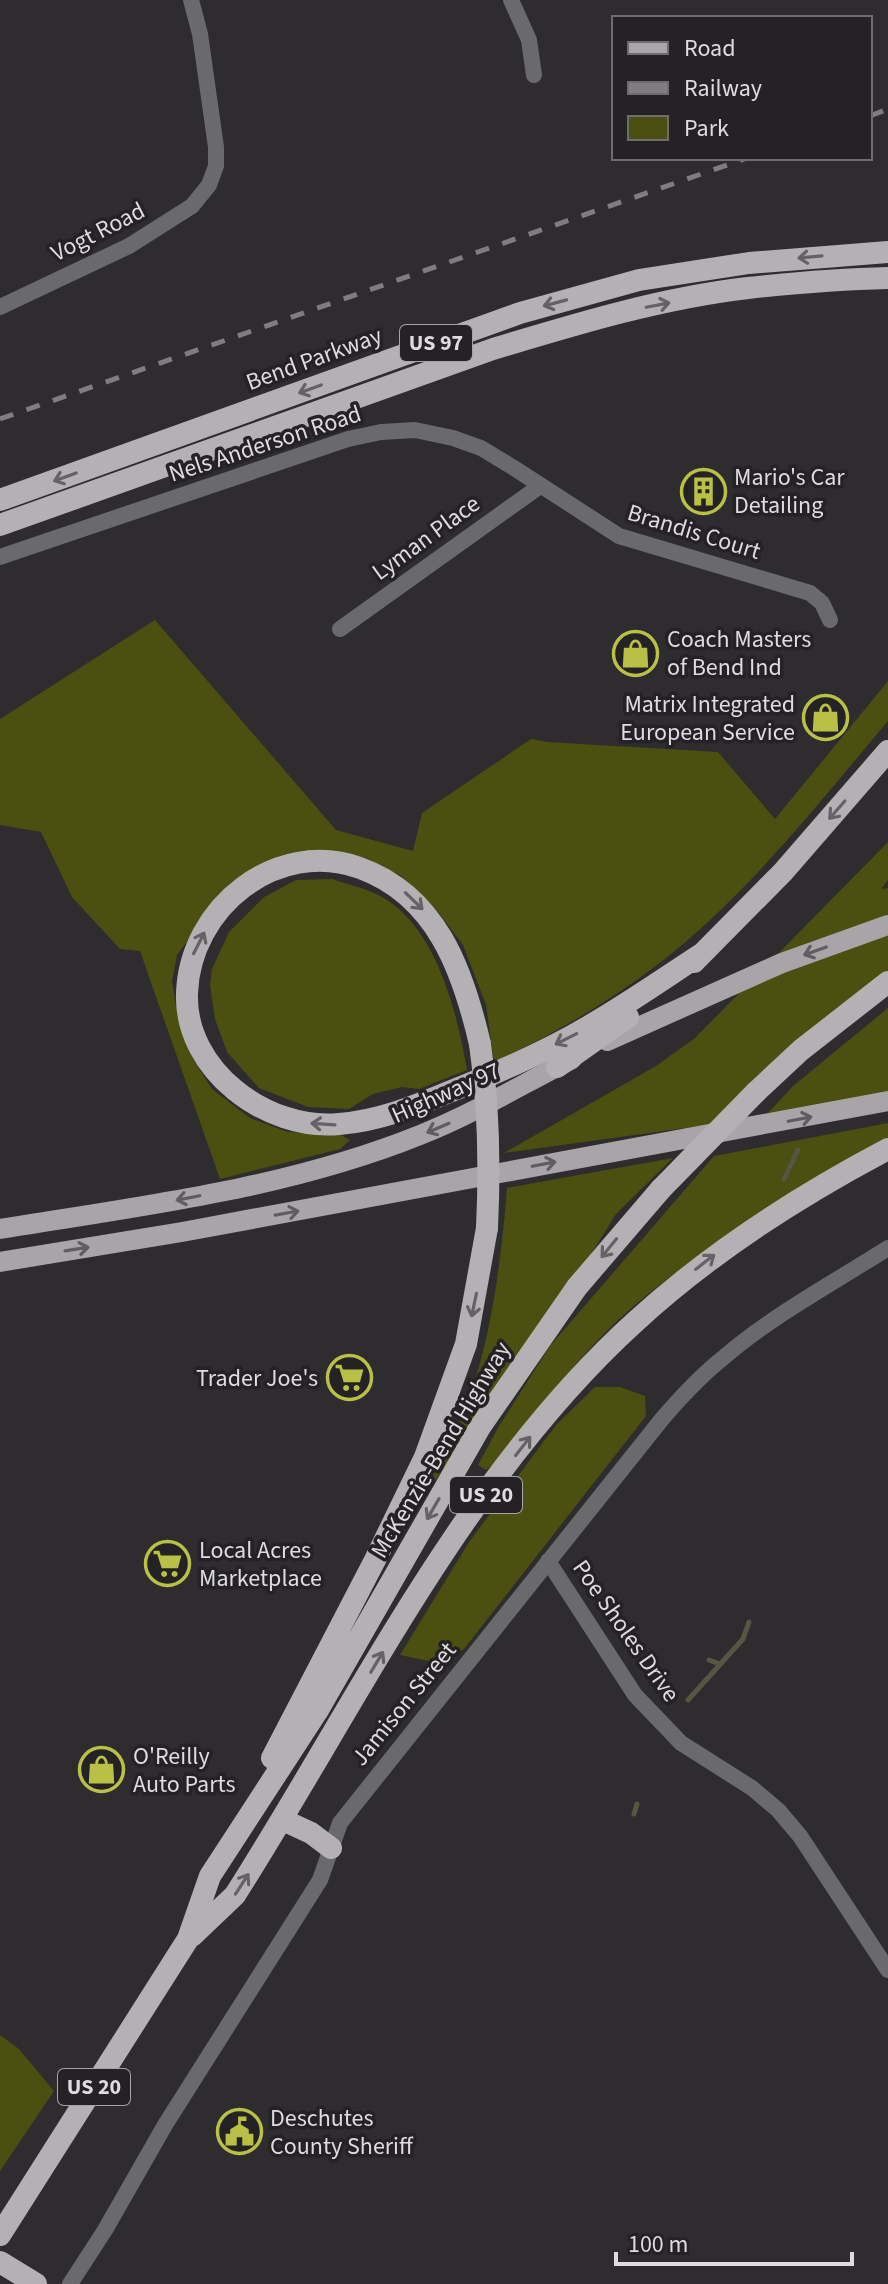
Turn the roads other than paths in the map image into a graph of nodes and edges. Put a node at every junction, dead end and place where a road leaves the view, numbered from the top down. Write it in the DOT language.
graph roads {
  1 [pos="191,0"];
  2 [pos="511,0"];
  3 [pos="534,75"];
  4 [pos="882,250"];
  5 [pos="888,278"];
  6 [pos="0,307"];
  7 [pos="540,486"];
  8 [pos="0,500"];
  9 [pos="0,525"];
  10 [pos="0,557"];
  11 [pos="830,620"];
  12 [pos="340,629"];
  13 [pos="888,751"];
  14 [pos="888,925"];
  15 [pos="703,953"];
  16 [pos="888,982"];
  17 [pos="557,1067"];
  18 [pos="888,1101"];
  19 [pos="888,1149"];
  20 [pos="0,1229"];
  21 [pos="888,1248"];
  22 [pos="0,1262"];
  23 [pos="548,1561"];
  24 [pos="283,1820"];
  25 [pos="331,1848"];
  26 [pos="210,1876"];
  27 [pos="188,1939"];
  28 [pos="888,1970"];
  29 [pos="0,2235"];
  30 [pos="0,2262"];
  31 [pos="36,2284"];
  32 [pos="70,2284"];
  1 -- 6 [label="street, Vogt Road"];
  2 -- 3 [label="street"];
  4 -- 8 [label="highway, Bend Parkway / US 97, one-way"];
  9 -- 5 [label="highway, Bend Parkway / US 97, one-way"];
  7 -- 10 [label="street, Nels Anderson Road"];
  7 -- 11 [label="street, Brandis Court"];
  7 -- 12 [label="street, Lyman Place"];
  13 -- 15 [label="highway, one-way"];
  14 -- 17 [label="main road, Highway 97, one-way"];
  15 -- 17 [label="highway"];
  15 -- 26 [label="highway, one-way, bridge"];
  16 -- 26 [label="highway, McKenzie-Bend Highway / US 20, one-way, bridge"];
  17 -- 20 [label="main road, Highway 97, one-way"];
  22 -- 18 [label="main road, one-way"];
  24 -- 19 [label="highway, McKenzie-Bend Highway / US 20, one-way"];
  21 -- 23 [label="street, Jamison Street"];
  23 -- 25 [label="street, Jamison Street"];
  23 -- 28 [label="street, Poe Sholes Drive"];
  24 -- 25 [label="highway"];
  27 -- 24 [label="highway, McKenzie-Bend Highway / US 20, one-way"];
  25 -- 32 [label="street, Jamison Street"];
  26 -- 27 [label="highway, McKenzie-Bend Highway / US 20"];
  27 -- 29 [label="highway, McKenzie-Bend Highway / US 20"];
  30 -- 31 [label="highway"];
}
